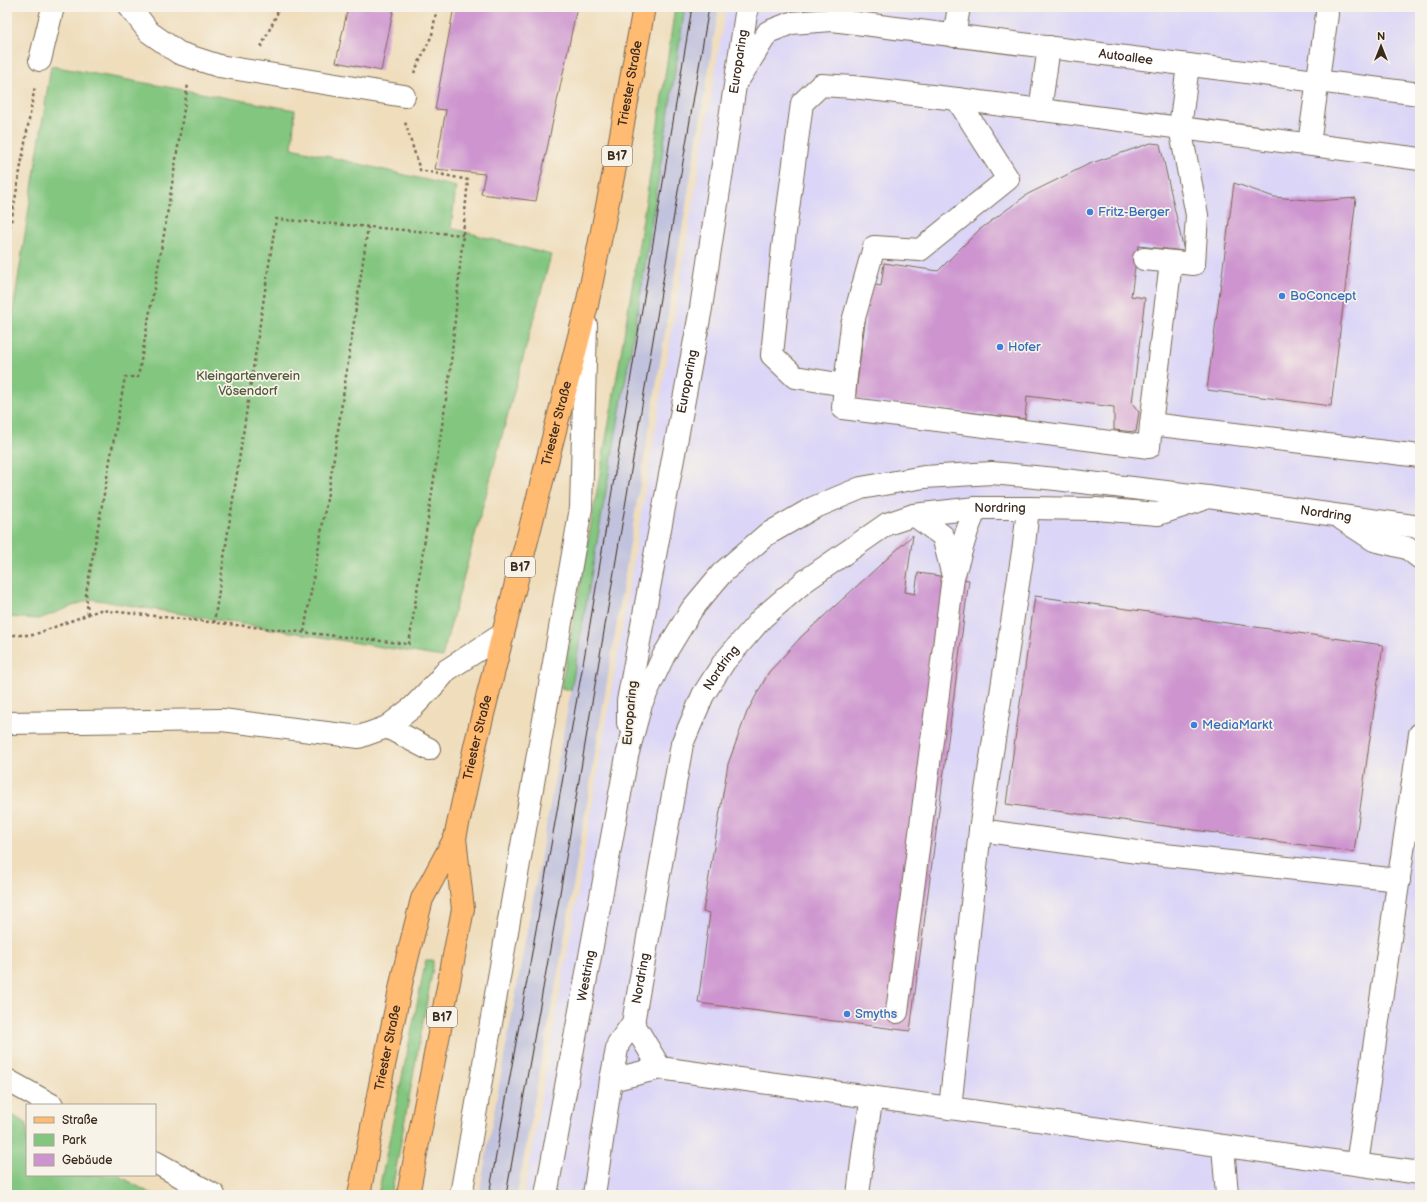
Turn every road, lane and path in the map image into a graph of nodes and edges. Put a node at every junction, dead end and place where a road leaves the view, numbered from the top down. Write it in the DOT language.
graph roads {
  1 [pos="53,7"];
  2 [pos="130,7"];
  3 [pos="278,7"];
  4 [pos="437,7"];
  5 [pos="644,7"];
  6 [pos="747,7"];
  7 [pos="809,7"];
  8 [pos="959,7"];
  9 [pos="1327,14"];
  10 [pos="832,20"];
  11 [pos="954,36"];
  12 [pos="1049,47"];
  13 [pos="191,57"];
  14 [pos="40,60"];
  15 [pos="1188,65"];
  16 [pos="246,70"];
  17 [pos="1319,80"];
  18 [pos="735,85"];
  19 [pos="1420,94"];
  20 [pos="404,96"];
  21 [pos="957,99"];
  22 [pos="1040,110"];
  23 [pos="1180,128"];
  24 [pos="1309,144"];
  25 [pos="1420,159"];
  26 [pos="368,227"];
  27 [pos="462,236"];
  28 [pos="7,245"];
  29 [pos="1144,259"];
  30 [pos="1171,262"];
  31 [pos="587,305"];
  32 [pos="846,385"];
  33 [pos="1151,424"];
  34 [pos="1420,456"];
  35 [pos="1208,497"];
  36 [pos="976,508"];
  37 [pos="1028,508"];
  38 [pos="914,515"];
  39 [pos="1338,516"];
  40 [pos="1420,527"];
  41 [pos="1420,558"];
  42 [pos="954,577"];
  43 [pos="88,614"];
  44 [pos="214,622"];
  45 [pos="304,632"];
  46 [pos="503,634"];
  47 [pos="7,635"];
  48 [pos="7,723"];
  49 [pos="387,726"];
  50 [pos="1420,737"];
  51 [pos="429,749"];
  52 [pos="627,756"];
  53 [pos="980,830"];
  54 [pos="455,838"];
  55 [pos="1399,880"];
  56 [pos="897,1012"];
  57 [pos="633,1023"];
  58 [pos="660,1068"];
  59 [pos="7,1080"];
  60 [pos="611,1080"];
  61 [pos="872,1097"];
  62 [pos="50,1104"];
  63 [pos="950,1108"];
  64 [pos="1223,1146"];
  65 [pos="156,1163"];
  66 [pos="1357,1164"];
  67 [pos="1420,1173"];
  68 [pos="360,1187"];
  69 [pos="206,1191"];
  70 [pos="346,1195"];
  71 [pos="408,1195"];
  72 [pos="460,1195"];
  73 [pos="546,1195"];
  74 [pos="594,1195"];
  75 [pos="858,1195"];
  76 [pos="1227,1195"];
  1 -- 14 [label="street"];
  2 -- 13 [label="street"];
  3 -- 16 [label="path"];
  4 -- 20 [label="path"];
  5 -- 31 [label="main road, Triester Straße / B17"];
  6 -- 18 [label="street, Europaring"];
  7 -- 10 [label="street, Autoallee"];
  8 -- 11 [label="street"];
  9 -- 17 [label="street"];
  10 -- 11 [label="street, Autoallee"];
  10 -- 18 [label="street, Autoallee"];
  11 -- 12 [label="street, Autoallee"];
  12 -- 15 [label="street, Autoallee"];
  12 -- 22 [label="street"];
  13 -- 16 [label="street"];
  13 -- 43 [label="path"];
  14 -- 28 [label="path"];
  15 -- 17 [label="street, Autoallee"];
  15 -- 23 [label="street"];
  16 -- 20 [label="street"];
  17 -- 19 [label="street, Autoallee"];
  17 -- 24 [label="street"];
  18 -- 52 [label="street, Europaring"];
  20 -- 27 [label="path"];
  21 -- 22 [label="street"];
  21 -- 32 [label="street"];
  21 -- 32 [label="street"];
  22 -- 23 [label="street"];
  23 -- 24 [label="street"];
  23 -- 30 [label="street"];
  24 -- 25 [label="street"];
  26 -- 27 [label="path"];
  26 -- 44 [label="path"];
  26 -- 45 [label="path"];
  27 -- 45 [label="path"];
  29 -- 30 [label="street"];
  30 -- 33 [label="street"];
  31 -- 46 [label="main road, Triester Straße / B17"];
  31 -- 72 [label="street"];
  32 -- 33 [label="street"];
  33 -- 34 [label="street"];
  35 -- 37 [label="street, Nordring"];
  35 -- 39 [label="street, Nordring"];
  35 -- 52 [label="street, Nordring"];
  36 -- 37 [label="street, Nordring"];
  36 -- 38 [label="street, Nordring"];
  36 -- 42 [label="street"];
  37 -- 53 [label="street"];
  38 -- 42 [label="street"];
  38 -- 57 [label="street, Nordring"];
  39 -- 40 [label="street, Nordring"];
  39 -- 41 [label="street"];
  42 -- 56 [label="street"];
  43 -- 44 [label="path"];
  43 -- 47 [label="path"];
  44 -- 45 [label="path"];
  46 -- 49 [label="street"];
  46 -- 54 [label="main road, Triester Straße / B17"];
  48 -- 49 [label="street"];
  49 -- 51 [label="street"];
  50 -- 55 [label="street"];
  52 -- 73 [label="street, Westring"];
  53 -- 55 [label="street"];
  53 -- 63 [label="street"];
  54 -- 68 [label="main road, Triester Straße / B17"];
  54 -- 71 [label="main road, Triester Straße / B17"];
  55 -- 66 [label="street"];
  57 -- 58 [label="street"];
  57 -- 60 [label="street, Nordring"];
  58 -- 60 [label="street"];
  58 -- 61 [label="street"];
  59 -- 62 [label="street"];
  60 -- 74 [label="street, Nordring"];
  61 -- 63 [label="street"];
  61 -- 75 [label="street"];
  63 -- 64 [label="street"];
  64 -- 66 [label="street"];
  64 -- 76 [label="street"];
  65 -- 69 [label="street"];
  66 -- 67 [label="street"];
  68 -- 70 [label="main road"];
}
